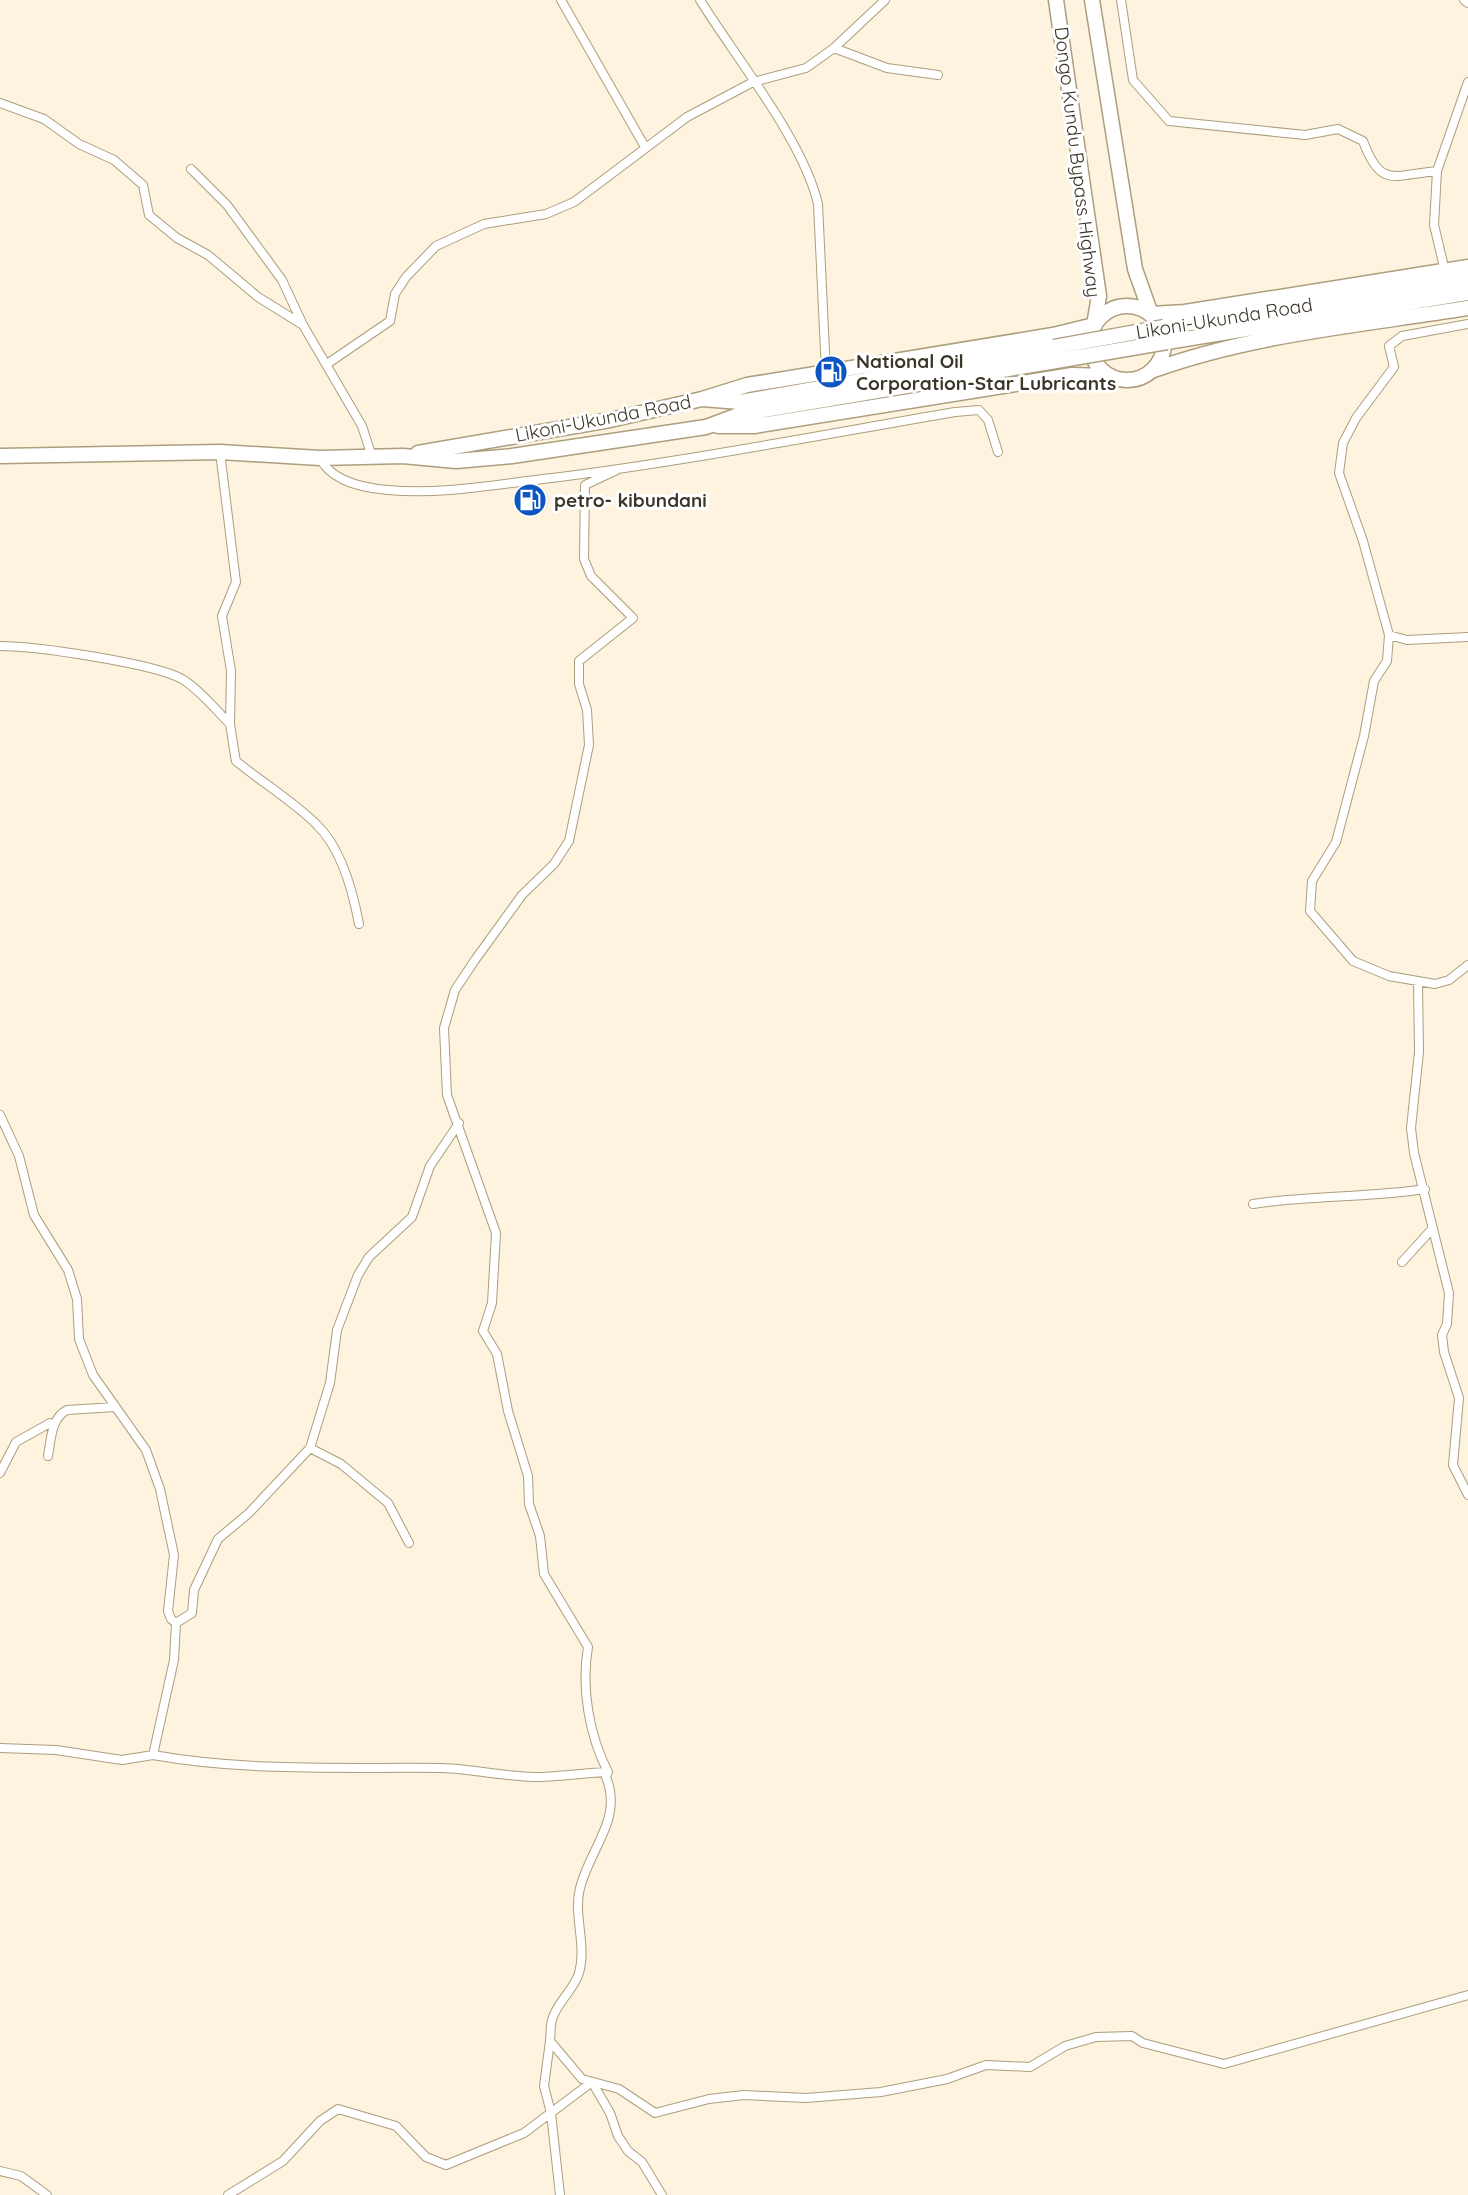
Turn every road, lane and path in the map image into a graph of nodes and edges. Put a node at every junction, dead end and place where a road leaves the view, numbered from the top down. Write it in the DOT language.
graph roads {
  1 [pos="561,0"];
  2 [pos="700,0"];
  3 [pos="885,0"];
  4 [pos="1056,0"];
  5 [pos="1092,0"];
  6 [pos="1121,0"];
  7 [pos="834,48"];
  8 [pos="938,75"];
  9 [pos="753,82"];
  10 [pos="1468,82"];
  11 [pos="0,103"];
  12 [pos="645,147"];
  13 [pos="191,169"];
  14 [pos="1437,170"];
  15 [pos="1468,267"];
  16 [pos="1445,271"];
  17 [pos="1468,281"];
  18 [pos="1468,293"];
  19 [pos="1468,308"];
  20 [pos="1151,314"];
  21 [pos="1468,324"];
  22 [pos="303,325"];
  23 [pos="1094,325"];
  24 [pos="327,365"];
  25 [pos="1151,371"];
  26 [pos="826,372"];
  27 [pos="1109,376"];
  28 [pos="702,399"];
  29 [pos="740,408"];
  30 [pos="706,427"];
  31 [pos="220,452"];
  32 [pos="999,452"];
  33 [pos="0,456"];
  34 [pos="403,456"];
  35 [pos="372,457"];
  36 [pos="320,458"];
  37 [pos="617,470"];
  38 [pos="1389,635"];
  39 [pos="1468,638"];
  40 [pos="0,646"];
  41 [pos="230,724"];
  42 [pos="359,924"];
  43 [pos="1468,965"];
  44 [pos="1418,983"];
  45 [pos="0,1115"];
  46 [pos="459,1122"];
  47 [pos="1425,1189"];
  48 [pos="1253,1205"];
  49 [pos="1432,1228"];
  50 [pos="1402,1262"];
  51 [pos="115,1407"];
  52 [pos="54,1425"];
  53 [pos="310,1448"];
  54 [pos="48,1456"];
  55 [pos="0,1474"];
  56 [pos="1468,1495"];
  57 [pos="409,1544"];
  58 [pos="176,1623"];
  59 [pos="0,1748"];
  60 [pos="153,1755"];
  61 [pos="608,1772"];
  62 [pos="1468,1995"];
  63 [pos="550,2041"];
  64 [pos="592,2082"];
  65 [pos="551,2113"];
  66 [pos="0,2171"];
  67 [pos="47,2195"];
  68 [pos="228,2195"];
  69 [pos="560,2195"];
  70 [pos="662,2195"];
  1 -- 12 [label="street"];
  2 -- 9 [label="street"];
  3 -- 7 [label="street"];
  4 -- 23 [label="highway, Dongo Kundu Bypass Highway"];
  5 -- 20 [label="highway, Dongo Kundu Bypass Highway"];
  6 -- 14 [label="street"];
  7 -- 8 [label="street"];
  7 -- 9 [label="street"];
  9 -- 12 [label="street"];
  9 -- 26 [label="street"];
  10 -- 14 [label="street"];
  11 -- 22 [label="street"];
  12 -- 24 [label="street"];
  13 -- 22 [label="street"];
  14 -- 16 [label="street"];
  15 -- 16 [label="highway"];
  16 -- 20 [label="highway"];
  17 -- 29 [label="highway, Likoni-Ukunda Road, bridge"];
  18 -- 29 [label="highway, Likoni-Ukunda Road, bridge"];
  19 -- 25 [label="highway"];
  20 -- 23 [label="highway"];
  20 -- 25 [label="highway"];
  21 -- 38 [label="street"];
  22 -- 24 [label="street"];
  23 -- 26 [label="highway"];
  23 -- 27 [label="highway"];
  24 -- 35 [label="street"];
  25 -- 27 [label="highway"];
  26 -- 28 [label="highway"];
  27 -- 30 [label="highway"];
  28 -- 29 [label="highway, Likoni-Ukunda Road"];
  28 -- 34 [label="highway, Likoni-Ukunda Road"];
  29 -- 30 [label="highway, Likoni-Ukunda Road"];
  30 -- 34 [label="highway, Likoni-Ukunda Road"];
  31 -- 33 [label="highway, Likoni-Ukunda Road"];
  31 -- 36 [label="highway, Likoni-Ukunda Road"];
  31 -- 41 [label="street"];
  32 -- 37 [label="street"];
  34 -- 35 [label="highway, Likoni-Ukunda Road"];
  35 -- 36 [label="highway, Likoni-Ukunda Road"];
  36 -- 37 [label="street"];
  37 -- 46 [label="street"];
  38 -- 39 [label="street"];
  38 -- 44 [label="street"];
  40 -- 41 [label="street"];
  41 -- 42 [label="street"];
  43 -- 44 [label="street"];
  44 -- 47 [label="street"];
  45 -- 51 [label="street"];
  46 -- 53 [label="street"];
  46 -- 61 [label="street"];
  47 -- 48 [label="street"];
  47 -- 49 [label="street"];
  49 -- 50 [label="street"];
  49 -- 56 [label="street"];
  51 -- 52 [label="street"];
  51 -- 58 [label="street"];
  52 -- 54 [label="street"];
  52 -- 55 [label="street"];
  53 -- 57 [label="street"];
  53 -- 58 [label="street"];
  58 -- 60 [label="street"];
  59 -- 60 [label="street"];
  60 -- 61 [label="street"];
  61 -- 63 [label="street"];
  62 -- 64 [label="street"];
  63 -- 64 [label="street"];
  63 -- 65 [label="street"];
  64 -- 65 [label="street"];
  64 -- 70 [label="street"];
  65 -- 68 [label="street"];
  65 -- 69 [label="street"];
  66 -- 67 [label="street"];
}
